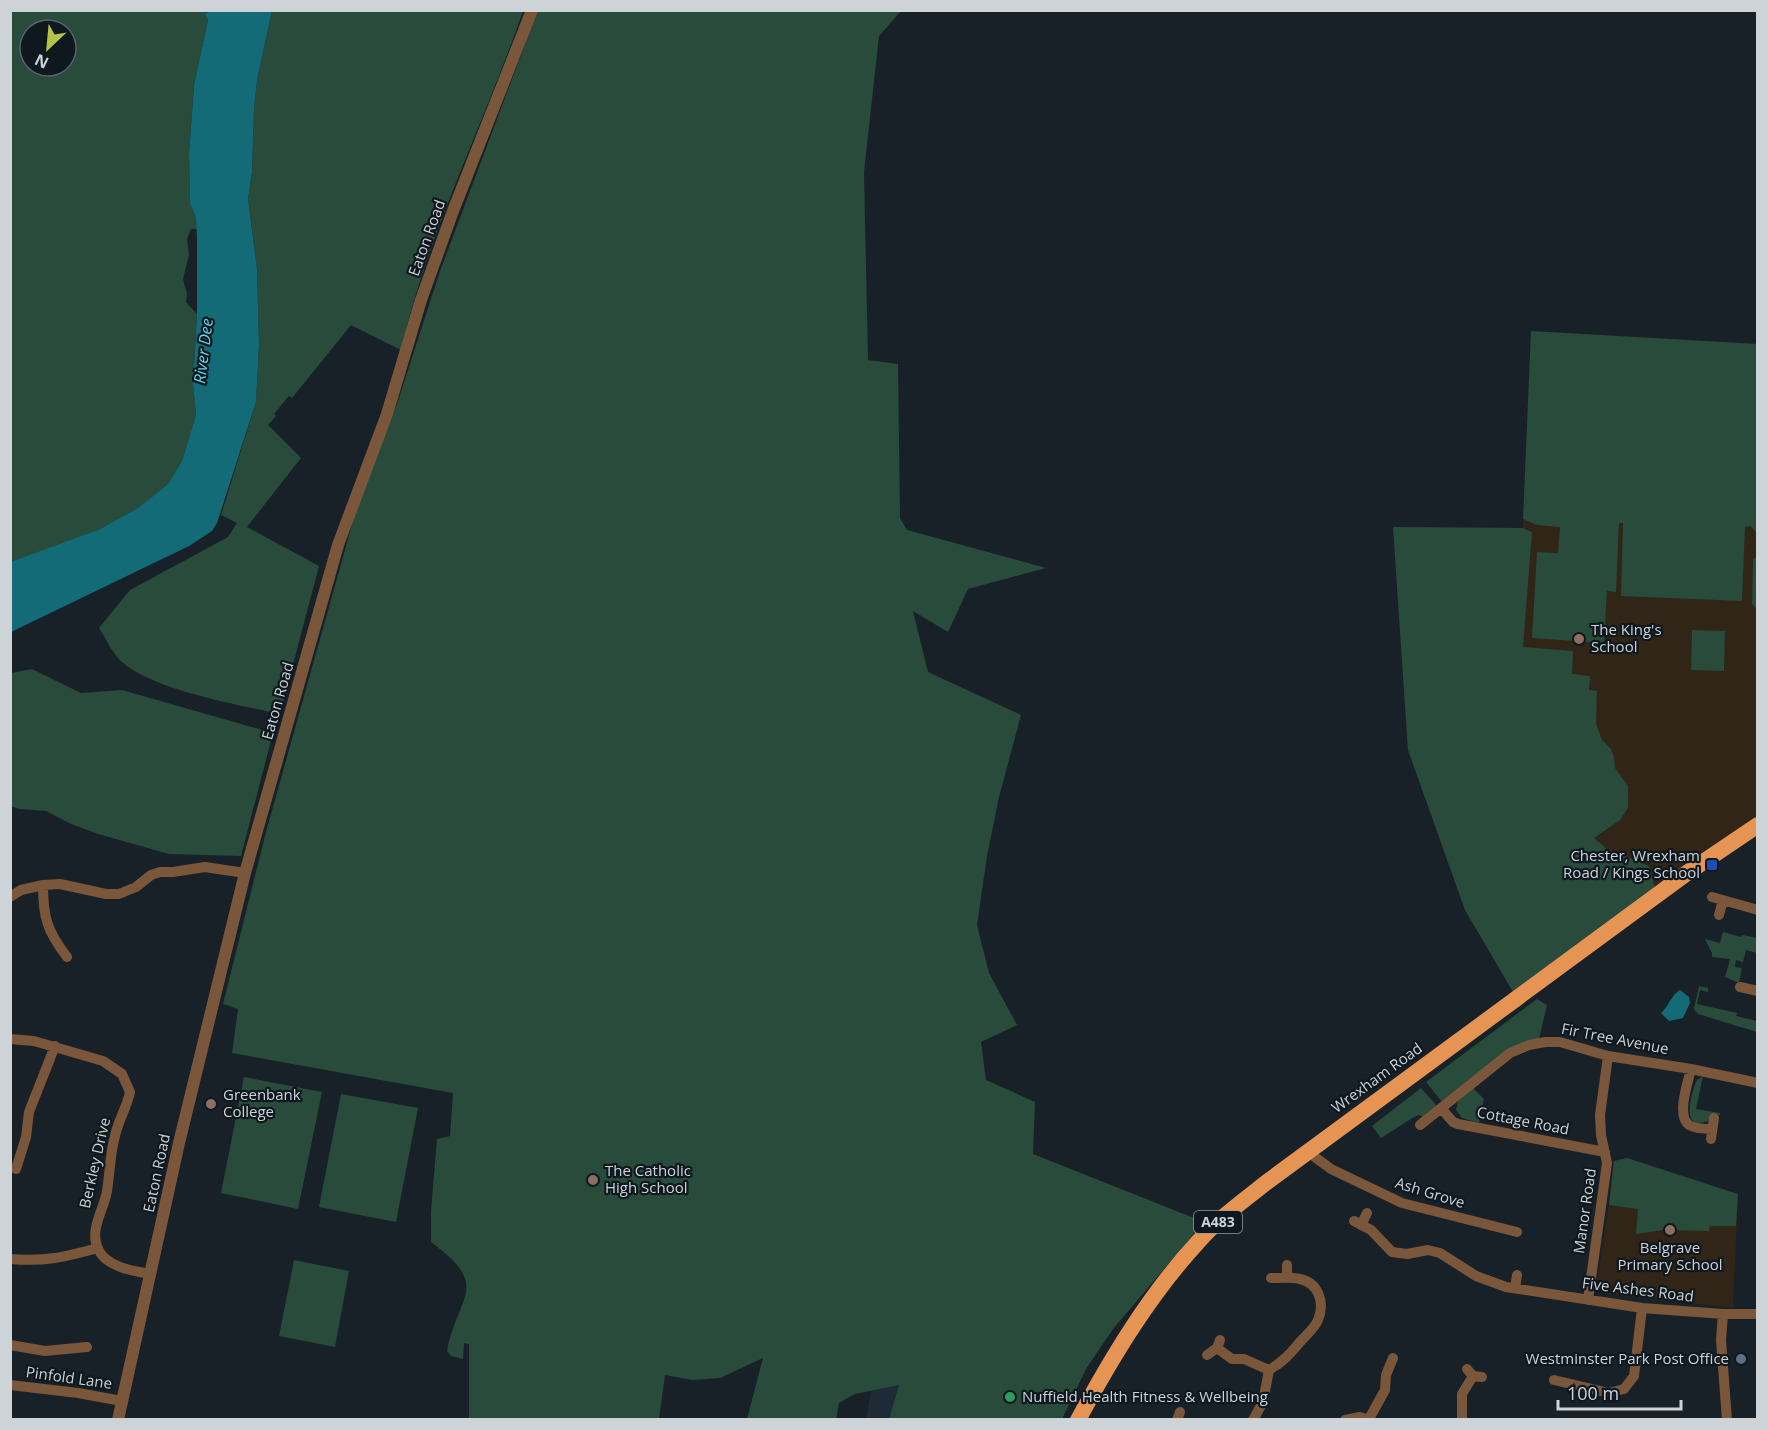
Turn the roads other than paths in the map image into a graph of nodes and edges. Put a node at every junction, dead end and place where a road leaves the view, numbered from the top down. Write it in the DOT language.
graph roads {
  1 [pos="532,10"];
  2 [pos="1758,825"];
  3 [pos="245,873"];
  4 [pos="43,885"];
  5 [pos="10,897"];
  6 [pos="1758,910"];
  7 [pos="1719,915"];
  8 [pos="67,957"];
  9 [pos="1740,987"];
  10 [pos="1758,991"];
  11 [pos="10,1039"];
  12 [pos="55,1046"];
  13 [pos="1608,1056"];
  14 [pos="1690,1069"];
  15 [pos="1758,1083"];
  16 [pos="1441,1108"];
  17 [pos="1420,1125"];
  18 [pos="1712,1129"];
  19 [pos="1308,1152"];
  20 [pos="1605,1152"];
  21 [pos="16,1161"];
  22 [pos="1367,1213"];
  23 [pos="1517,1232"];
  24 [pos="98,1248"];
  25 [pos="10,1259"];
  26 [pos="1287,1264"];
  27 [pos="150,1274"];
  28 [pos="1517,1275"];
  29 [pos="1271,1278"];
  30 [pos="1287,1278"];
  31 [pos="1515,1288"];
  32 [pos="1588,1300"];
  33 [pos="1642,1308"];
  34 [pos="1723,1314"];
  35 [pos="1758,1314"];
  36 [pos="10,1345"];
  37 [pos="82,1351"];
  38 [pos="1207,1355"];
  39 [pos="1393,1356"];
  40 [pos="1561,1369"];
  41 [pos="1269,1370"];
  42 [pos="1474,1374"];
  43 [pos="10,1385"];
  44 [pos="122,1401"];
  45 [pos="118,1419"];
  46 [pos="1078,1419"];
  47 [pos="1253,1419"];
  48 [pos="1345,1419"];
  49 [pos="1370,1419"];
  50 [pos="1462,1419"];
  51 [pos="1727,1419"];
  1 -- 3 [label="street, Eaton Road"];
  2 -- 19 [label="highway, Wrexham Road / A483"];
  3 -- 4 [label="street"];
  3 -- 27 [label="street, Eaton Road"];
  4 -- 5 [label="street"];
  4 -- 8 [label="street"];
  6 -- 7 [label="street"];
  9 -- 10 [label="street"];
  11 -- 12 [label="street, Berkley Drive"];
  12 -- 21 [label="street"];
  12 -- 24 [label="street, Berkley Drive"];
  13 -- 14 [label="street, Fir Tree Avenue"];
  13 -- 16 [label="street, Fir Tree Avenue"];
  13 -- 20 [label="street, Manor Road"];
  14 -- 15 [label="street, Fir Tree Avenue"];
  14 -- 18 [label="street"];
  16 -- 17 [label="street, Fir Tree Avenue"];
  16 -- 20 [label="street, Cottage Road"];
  19 -- 23 [label="street, Ash Grove"];
  19 -- 46 [label="highway, Wrexham Road / A483"];
  20 -- 32 [label="street, Manor Road"];
  22 -- 31 [label="street, Five Ashes Road"];
  24 -- 25 [label="street"];
  24 -- 27 [label="street"];
  26 -- 30 [label="street"];
  27 -- 44 [label="street, Eaton Road"];
  28 -- 31 [label="street"];
  29 -- 30 [label="street"];
  30 -- 41 [label="street"];
  31 -- 32 [label="street, Five Ashes Road"];
  32 -- 33 [label="street, Five Ashes Road"];
  33 -- 34 [label="street, Five Ashes Road"];
  33 -- 40 [label="street"];
  34 -- 35 [label="street, Five Ashes Road"];
  34 -- 51 [label="street"];
  36 -- 37 [label="street"];
  38 -- 41 [label="street"];
  39 -- 49 [label="street"];
  41 -- 47 [label="street"];
  42 -- 50 [label="street"];
  43 -- 44 [label="street, Pinfold Lane"];
  44 -- 45 [label="street, Eaton Road"];
  48 -- 49 [label="street"];
}
